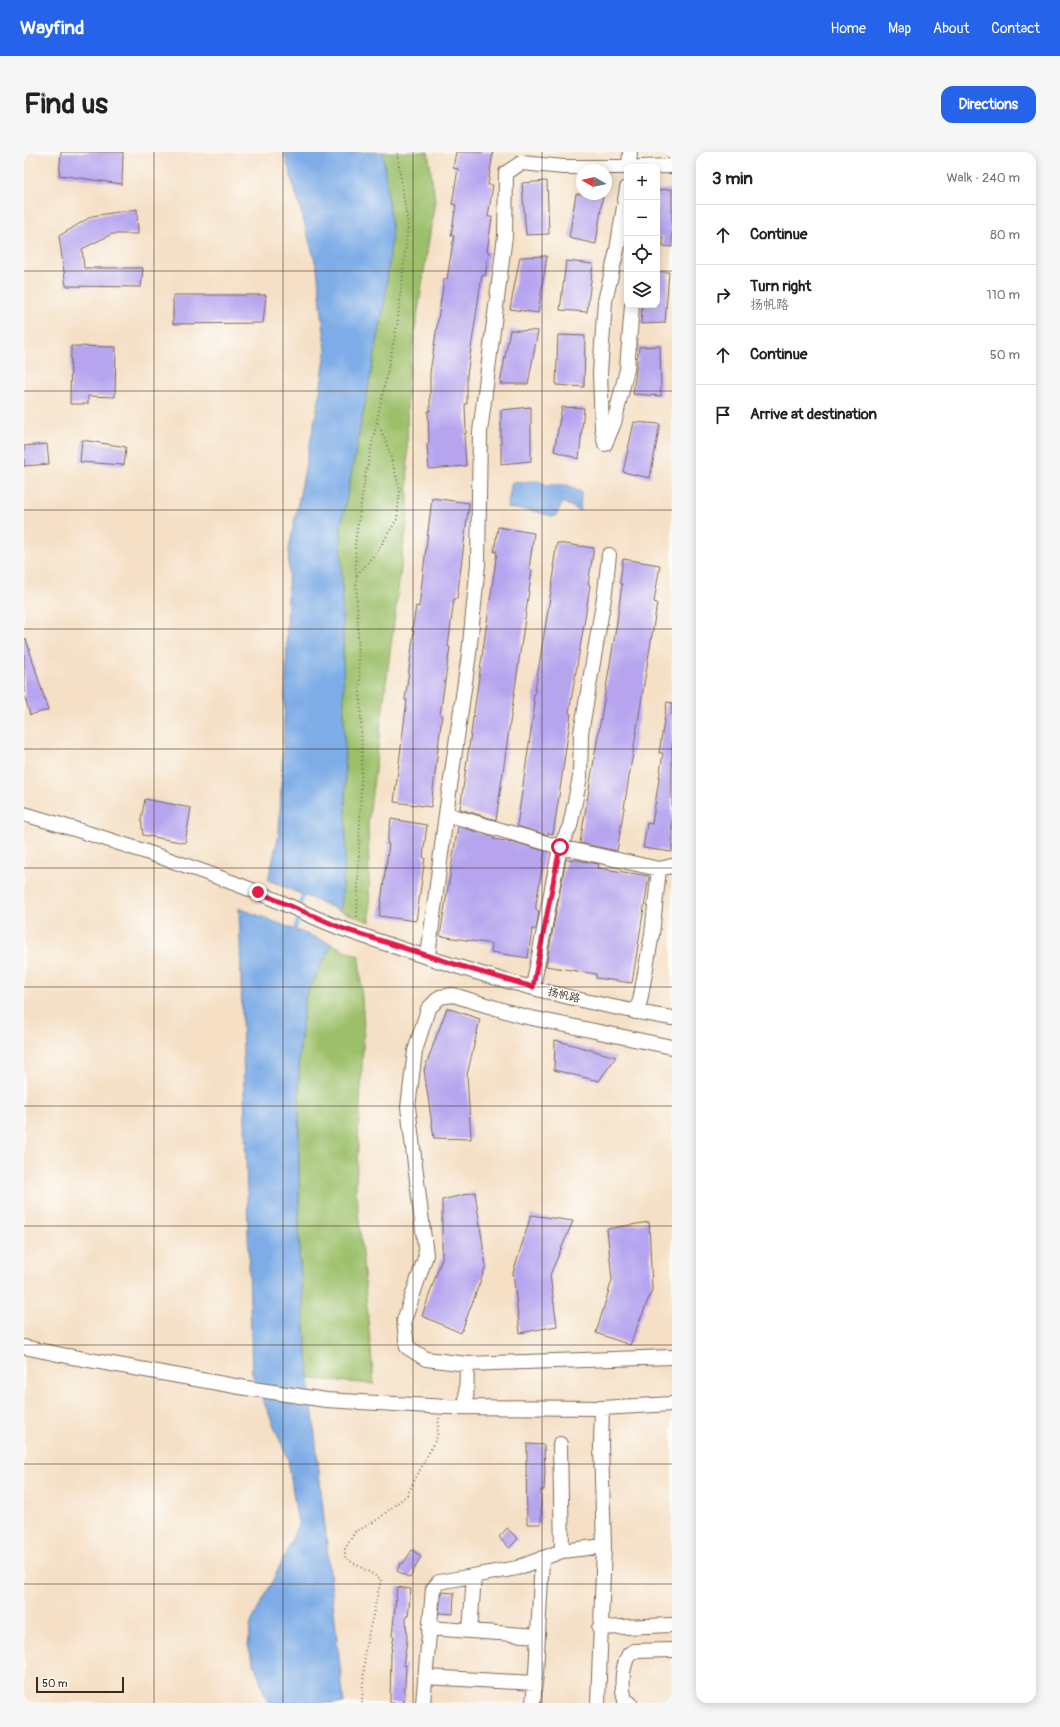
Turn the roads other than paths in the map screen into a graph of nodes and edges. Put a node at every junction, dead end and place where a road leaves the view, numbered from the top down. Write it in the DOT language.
graph roads {
  1 [pos="630,152"];
  2 [pos="628,164"];
  3 [pos="660,166"];
  4 [pos="672,166"];
  5 [pos="624,167"];
  6 [pos="625,200"];
  7 [pos="632,308"];
  8 [pos="609,554"];
  9 [pos="24,814"];
  10 [pos="446,814"];
  11 [pos="560,847"];
  12 [pos="666,867"];
  13 [pos="428,956"];
  14 [pos="533,987"];
  15 [pos="635,1012"];
  16 [pos="672,1018"];
  17 [pos="672,1047"];
  18 [pos="24,1347"];
  19 [pos="672,1357"];
  20 [pos="467,1364"];
  21 [pos="672,1404"];
  22 [pos="466,1407"];
  23 [pos="602,1408"];
  24 [pos="560,1444"];
  25 [pos="604,1546"];
  26 [pos="562,1551"];
  27 [pos="542,1558"];
  28 [pos="474,1576"];
  29 [pos="672,1625"];
  30 [pos="429,1628"];
  31 [pos="599,1628"];
  32 [pos="470,1631"];
  33 [pos="538,1636"];
  34 [pos="672,1650"];
  35 [pos="425,1677"];
  36 [pos="535,1683"];
  37 [pos="423,1703"];
  38 [pos="533,1703"];
  39 [pos="598,1703"];
  40 [pos="630,1703"];
  1 -- 2 [label="street"];
  3 -- 4 [label="street"];
  5 -- 10 [label="street"];
  6 -- 7 [label="street"];
  8 -- 11 [label="street"];
  9 -- 13 [label="street, 扬帆路"];
  10 -- 11 [label="street"];
  10 -- 13 [label="street"];
  11 -- 12 [label="street"];
  11 -- 14 [label="street"];
  12 -- 15 [label="street"];
  13 -- 14 [label="street, 扬帆路"];
  14 -- 15 [label="street, 扬帆路"];
  15 -- 16 [label="street, 扬帆路"];
  17 -- 20 [label="street"];
  18 -- 22 [label="street"];
  19 -- 20 [label="street"];
  20 -- 22 [label="street"];
  21 -- 23 [label="street"];
  22 -- 23 [label="street"];
  23 -- 25 [label="street"];
  24 -- 26 [label="street"];
  25 -- 26 [label="street"];
  25 -- 31 [label="street"];
  26 -- 27 [label="street"];
  27 -- 28 [label="street"];
  27 -- 33 [label="street"];
  28 -- 30 [label="street"];
  28 -- 32 [label="street"];
  29 -- 31 [label="street"];
  30 -- 32 [label="street"];
  30 -- 35 [label="street"];
  31 -- 39 [label="street"];
  32 -- 33 [label="street"];
  33 -- 36 [label="street"];
  34 -- 40 [label="street"];
  35 -- 36 [label="street"];
  35 -- 37 [label="street"];
  36 -- 38 [label="street"];
}
